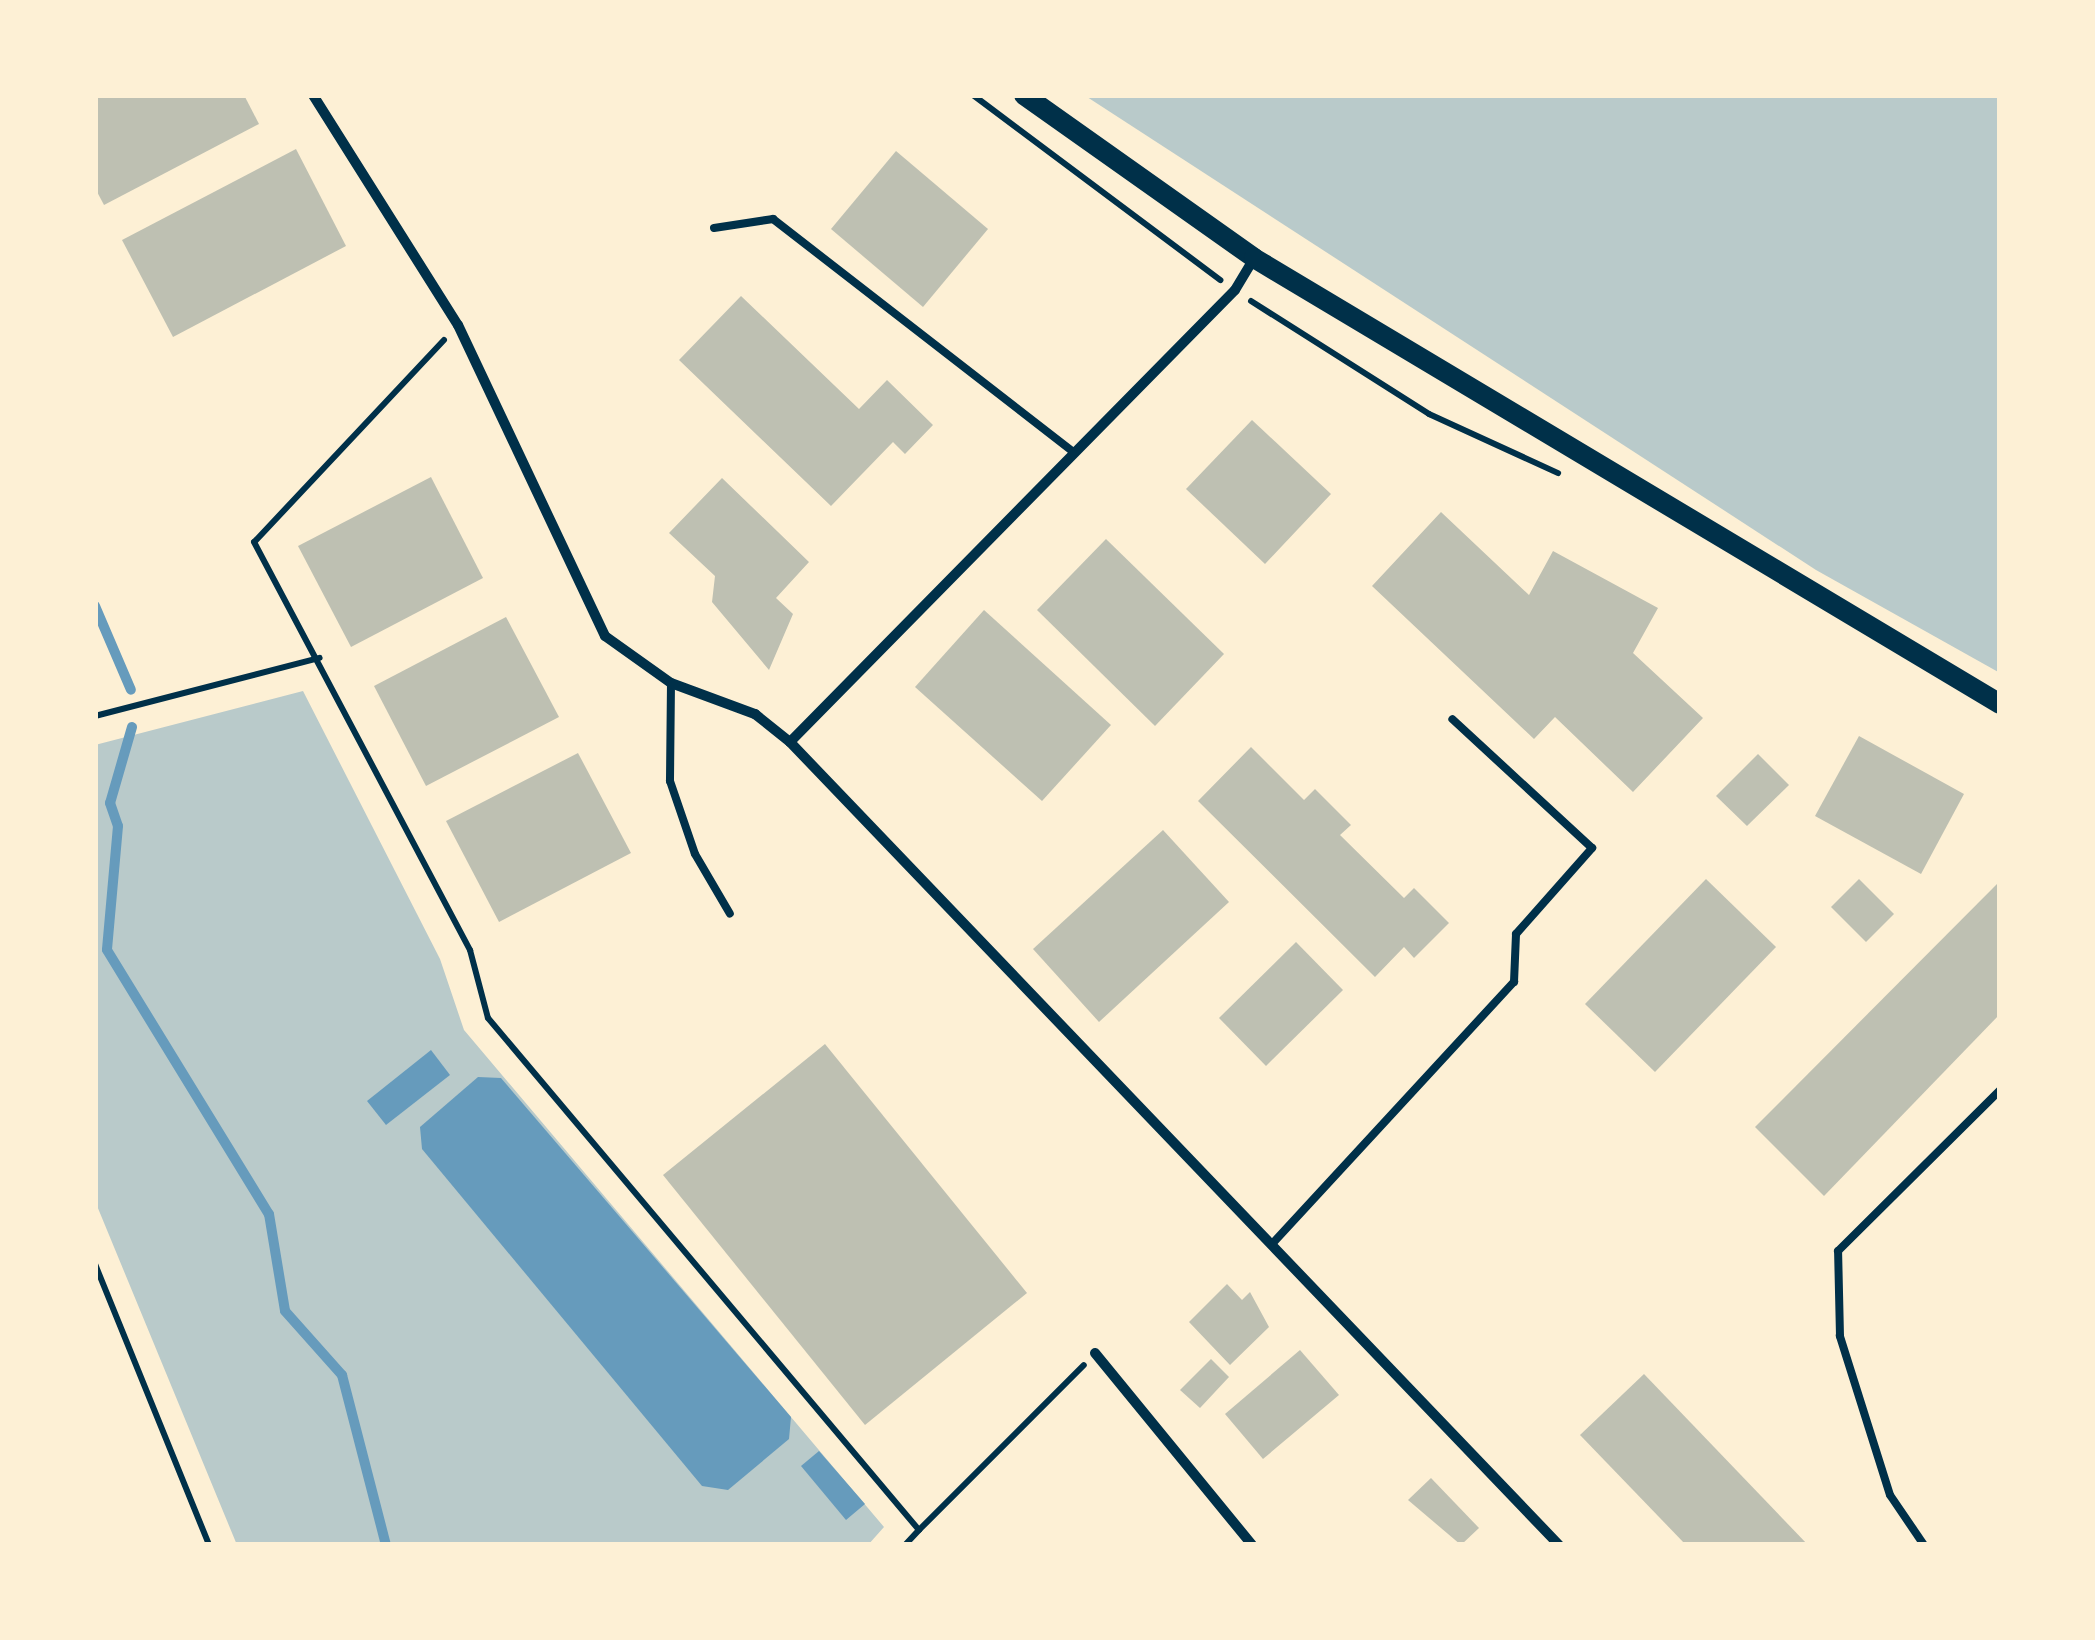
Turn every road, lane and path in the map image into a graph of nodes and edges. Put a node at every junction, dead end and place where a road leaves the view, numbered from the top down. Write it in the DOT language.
graph roads {
  1 [pos="313,95"];
  2 [pos="1024,95"];
  3 [pos="714,228"];
  4 [pos="1254,258"];
  5 [pos="458,324"];
  6 [pos="1075,453"];
  7 [pos="320,658"];
  8 [pos="672,683"];
  9 [pos="2000,704"];
  10 [pos="95,716"];
  11 [pos="1452,718"];
  12 [pos="790,742"];
  13 [pos="730,914"];
  14 [pos="2000,1090"];
  15 [pos="1272,1244"];
  16 [pos="95,1264"];
  17 [pos="1095,1353"];
  18 [pos="919,1530"];
  19 [pos="208,1545"];
  20 [pos="905,1545"];
  21 [pos="1252,1545"];
  22 [pos="1560,1545"];
  23 [pos="1924,1545"];
  1 -- 5 [label="street"];
  2 -- 4 [label="main road"];
  3 -- 6 [label="lane"];
  4 -- 6 [label="street"];
  4 -- 9 [label="main road"];
  5 -- 7 [label="path"];
  5 -- 8 [label="street"];
  6 -- 12 [label="street"];
  7 -- 10 [label="path"];
  7 -- 18 [label="path"];
  8 -- 12 [label="street"];
  8 -- 13 [label="lane"];
  11 -- 15 [label="lane"];
  12 -- 15 [label="street"];
  14 -- 23 [label="lane"];
  15 -- 22 [label="street"];
  16 -- 19 [label="path"];
  17 -- 18 [label="path"];
  17 -- 21 [label="street"];
  18 -- 20 [label="path"];
}
